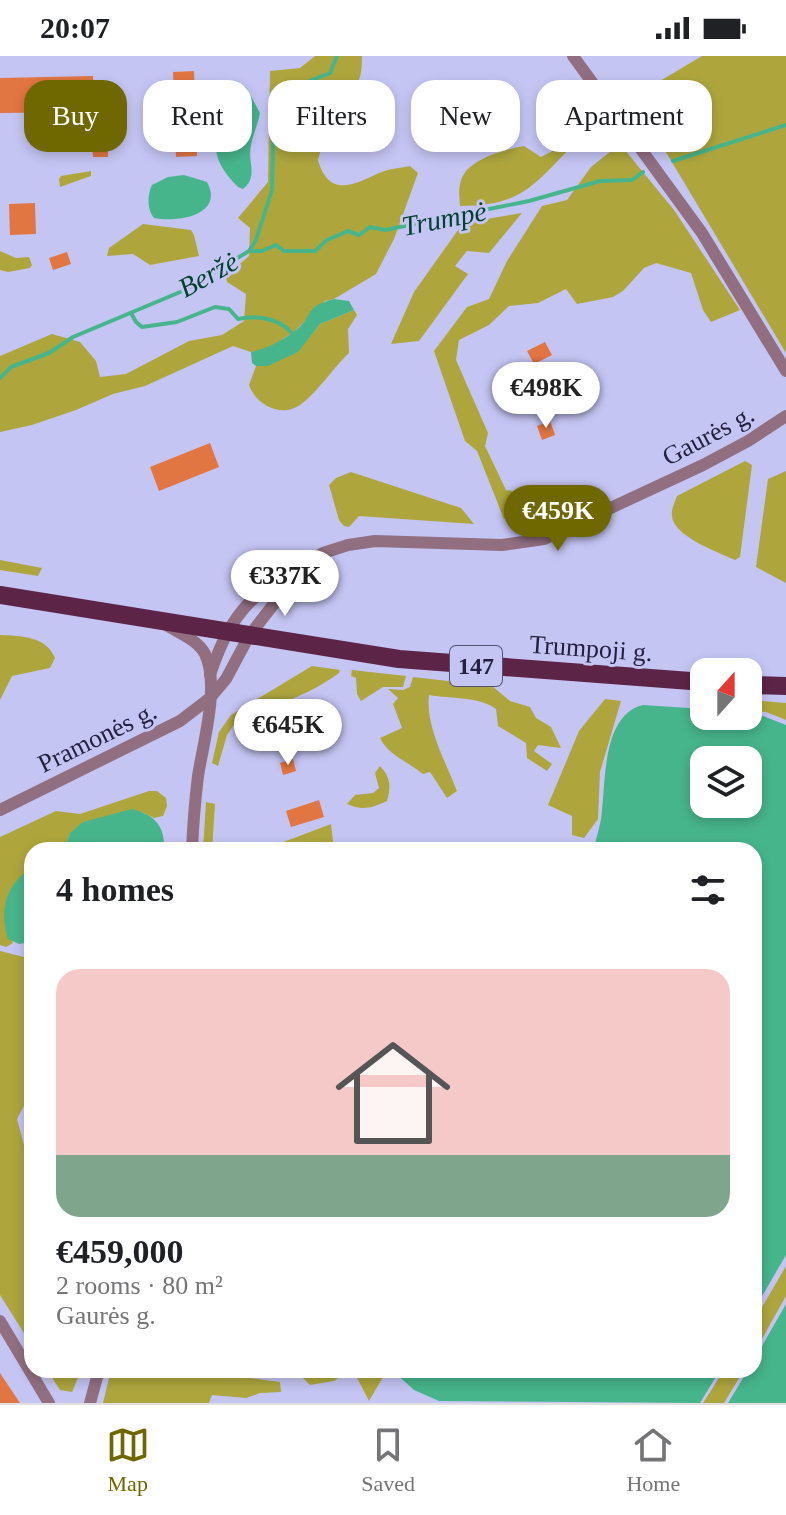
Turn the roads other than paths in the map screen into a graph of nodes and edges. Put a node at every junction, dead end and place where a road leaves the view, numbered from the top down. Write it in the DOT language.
graph roads {
  1 [pos="573,56"];
  2 [pos="786,371"];
  3 [pos="786,416"];
  4 [pos="287,580"];
  5 [pos="0,595"];
  6 [pos="160,621"];
  7 [pos="227,633"];
  8 [pos="249,636"];
  9 [pos="210,675"];
  10 [pos="690,681"];
  11 [pos="762,685"];
  12 [pos="786,686"];
  13 [pos="210,698"];
  14 [pos="0,810"];
  15 [pos="192,842"];
  16 [pos="0,1321"];
  17 [pos="24,1361"];
  18 [pos="34,1378"];
  19 [pos="97,1378"];
  20 [pos="49,1403"];
  21 [pos="90,1403"];
  1 -- 2 [label="street"];
  3 -- 4 [label="street, Gaurės g."];
  4 -- 7 [label="street, Gaurės g."];
  4 -- 8 [label="street, Gaurės g."];
  5 -- 6 [label="main road, Trumpoji g. / 147"];
  6 -- 7 [label="main road, Trumpoji g. / 147"];
  6 -- 9 [label="street"];
  7 -- 8 [label="main road, Trumpoji g. / 147"];
  7 -- 9 [label="street"];
  8 -- 10 [label="main road, Trumpoji g. / 147"];
  8 -- 13 [label="street, Pramonės g."];
  9 -- 13 [label="street"];
  11 -- 12 [label="main road"];
  13 -- 14 [label="street, Pramonės g."];
  13 -- 15 [label="street"];
  16 -- 17 [label="street"];
  18 -- 20 [label="street"];
  19 -- 21 [label="street"];
}
